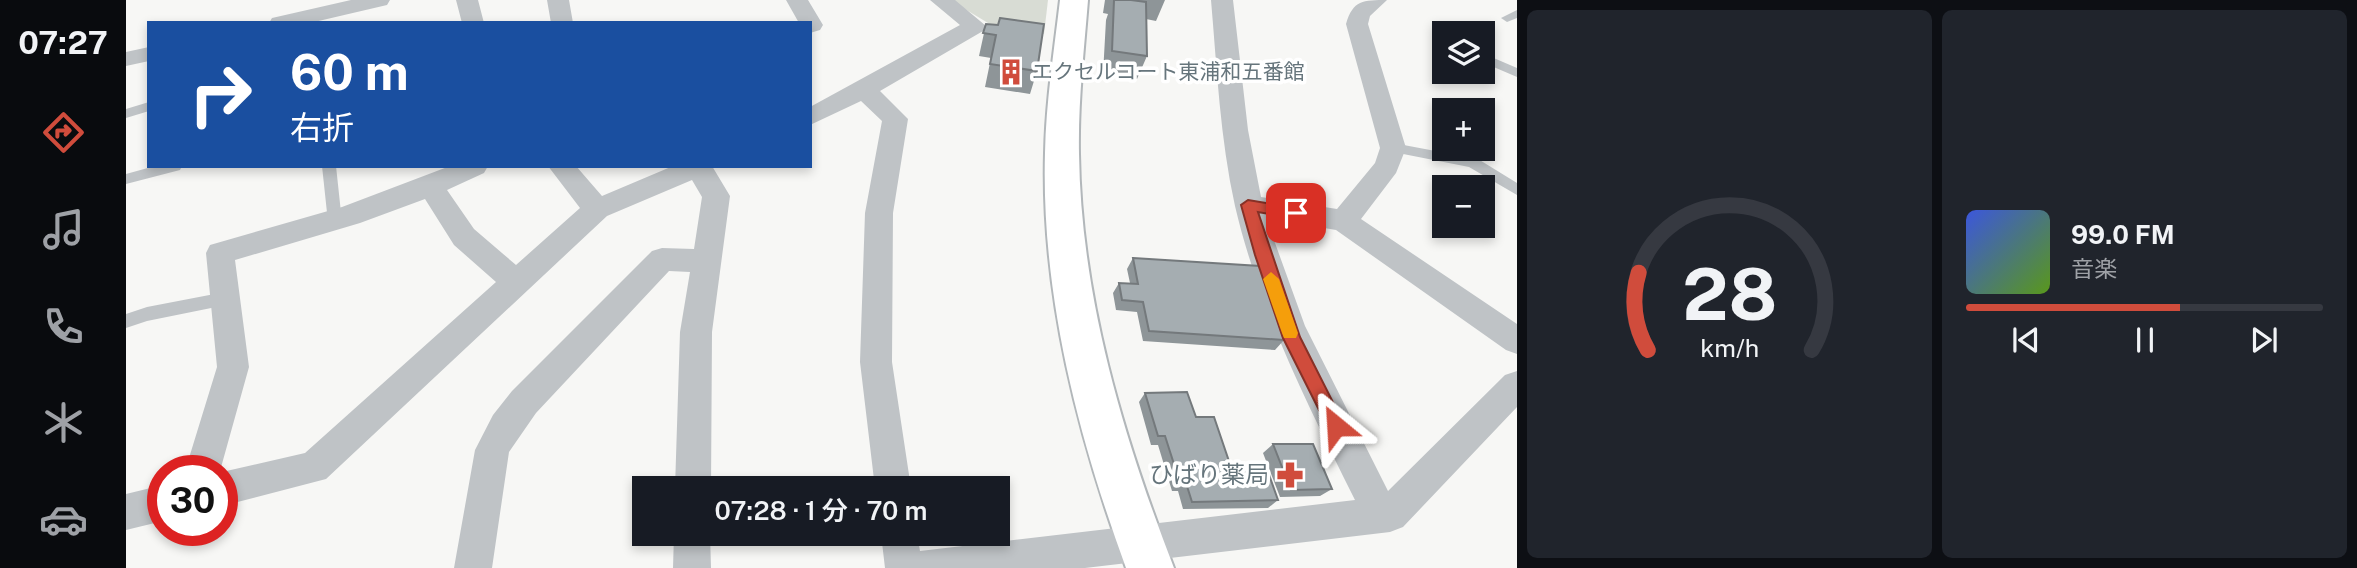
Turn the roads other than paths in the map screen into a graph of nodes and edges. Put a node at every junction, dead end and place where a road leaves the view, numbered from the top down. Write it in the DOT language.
graph roads {
  1 [pos="379,0"];
  2 [pos="467,0"];
  3 [pos="558,0"];
  4 [pos="797,0"];
  5 [pos="941,0"];
  6 [pos="1074,0"];
  7 [pos="1222,0"];
  8 [pos="1376,0"];
  9 [pos="307,19"];
  10 [pos="472,21"];
  11 [pos="562,21"];
  12 [pos="810,21"];
  13 [pos="147,54"];
  14 [pos="126,59"];
  15 [pos="1495,63"];
  16 [pos="1517,73"];
  17 [pos="864,90"];
  18 [pos="147,107"];
  19 [pos="126,114"];
  20 [pos="812,116"];
  21 [pos="1393,148"];
  22 [pos="167,168"];
  23 [pos="329,168"];
  24 [pos="471,168"];
  25 [pos="563,168"];
  26 [pos="696,168"];
  27 [pos="699,168"];
  28 [pos="126,179"];
  29 [pos="431,187"];
  30 [pos="1517,190"];
  31 [pos="1248,205"];
  32 [pos="597,209"];
  33 [pos="1343,221"];
  34 [pos="335,222"];
  35 [pos="706,261"];
  36 [pos="516,282"];
  37 [pos="225,299"];
  38 [pos="126,321"];
  39 [pos="1517,341"];
  40 [pos="1517,385"];
  41 [pos="207,455"];
  42 [pos="693,476"];
  43 [pos="891,476"];
  44 [pos="238,485"];
  45 [pos="147,507"];
  46 [pos="126,512"];
  47 [pos="1381,515"];
  48 [pos="692,546"];
  49 [pos="901,546"];
  50 [pos="1145,556"];
  51 [pos="473,568"];
  52 [pos="692,568"];
  53 [pos="904,568"];
  54 [pos="926,568"];
  1 -- 9 [label="street"];
  2 -- 10 [label="street"];
  3 -- 11 [label="street"];
  4 -- 12 [label="street"];
  5 -- 17 [label="street"];
  6 -- 50 [label="street"];
  7 -- 31 [label="street"];
  8 -- 21 [label="street"];
  13 -- 14 [label="street"];
  15 -- 16 [label="lane"];
  17 -- 20 [label="street"];
  17 -- 43 [label="street"];
  18 -- 19 [label="lane"];
  21 -- 30 [label="lane"];
  21 -- 33 [label="street"];
  22 -- 28 [label="lane"];
  23 -- 34 [label="lane"];
  24 -- 29 [label="street"];
  25 -- 32 [label="street"];
  26 -- 32 [label="street"];
  27 -- 35 [label="street"];
  29 -- 34 [label="street"];
  29 -- 36 [label="street"];
  31 -- 33 [label="street"];
  31 -- 47 [label="street"];
  32 -- 36 [label="street"];
  33 -- 39 [label="street"];
  34 -- 37 [label="street"];
  35 -- 42 [label="street"];
  35 -- 51 [label="street"];
  36 -- 44 [label="street"];
  37 -- 38 [label="lane"];
  37 -- 41 [label="street"];
  40 -- 47 [label="street"];
  45 -- 46 [label="street"];
  47 -- 50 [label="street"];
  48 -- 52 [label="street"];
  49 -- 53 [label="street"];
  50 -- 54 [label="street"];
}
